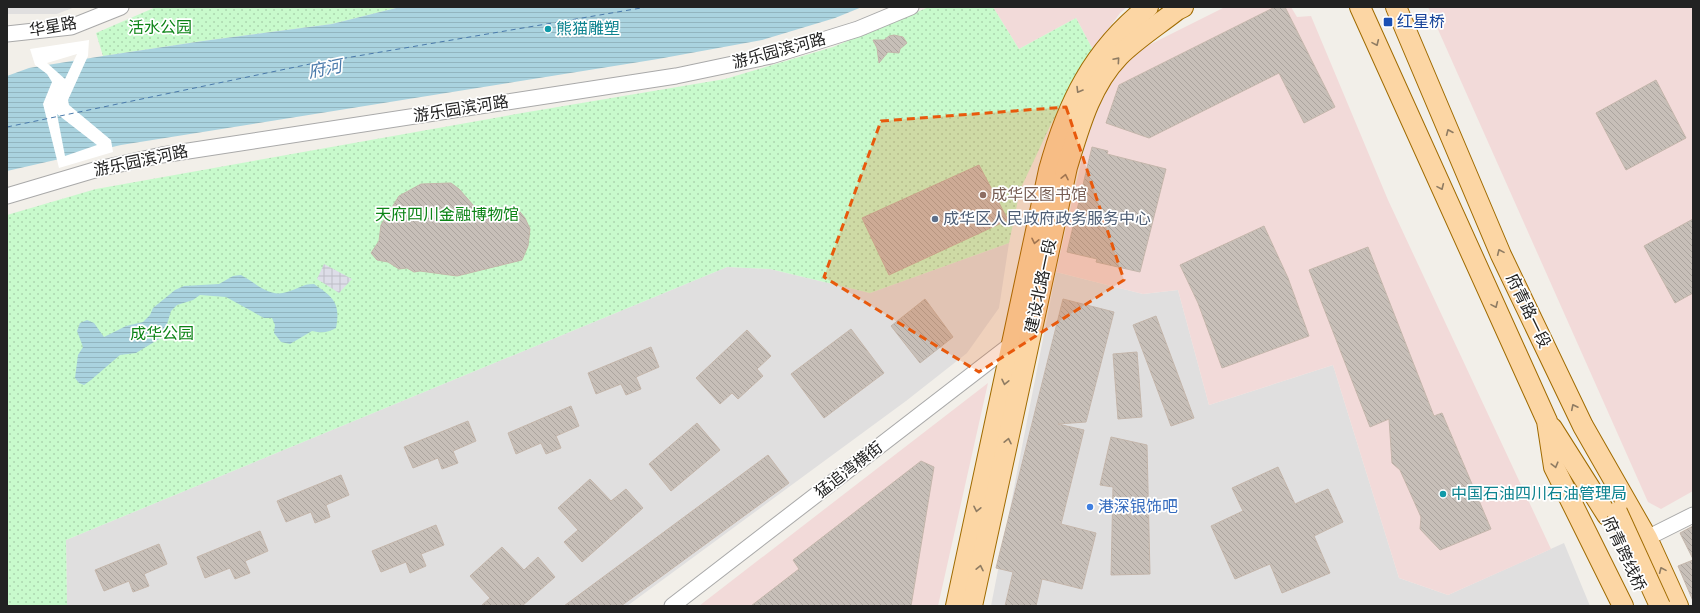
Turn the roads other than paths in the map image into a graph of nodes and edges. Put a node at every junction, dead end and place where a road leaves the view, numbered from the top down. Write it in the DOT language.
graph roads {
  1 [pos="121,7"];
  2 [pos="911,7"];
  3 [pos="1148,7"];
  4 [pos="1183,7"];
  5 [pos="1360,7"];
  6 [pos="1396,7"];
  7 [pos="7,34"];
  8 [pos="7,196"];
  9 [pos="1021,343"];
  10 [pos="1548,421"];
  11 [pos="1582,426"];
  12 [pos="1612,514"];
  13 [pos="1693,515"];
  14 [pos="1647,538"];
  15 [pos="672,606"];
  16 [pos="956,606"];
  17 [pos="972,606"];
  18 [pos="1623,606"];
  19 [pos="1649,606"];
  20 [pos="1660,606"];
  21 [pos="1678,606"];
  1 -- 7 [label="street, 华星路"];
  2 -- 8 [label="street, 游乐园滨河路"];
  3 -- 9 [label="main road, 建设北路一段, one-way"];
  9 -- 4 [label="main road, 建设北路一段, one-way"];
  5 -- 10 [label="main road, 府青路一段, one-way"];
  11 -- 6 [label="main road, 府青路一段, one-way"];
  9 -- 15 [label="street, 猛追湾横街"];
  9 -- 16 [label="main road, 建设北路一段, one-way"];
  17 -- 9 [label="main road, 建设北路一段, one-way"];
  10 -- 12 [label="main road, 府青跨线桥"];
  10 -- 18 [label="main road, 府青路一段, one-way"];
  11 -- 12 [label="main road, 府青跨线桥"];
  11 -- 14 [label="main road, 府青路一段"];
  12 -- 19 [label="main road, 府青跨线桥"];
  12 -- 20 [label="main road, 府青跨线桥, bridge"];
  13 -- 14 [label="street"];
  21 -- 14 [label="main road, 府青路一段, one-way"];
}
